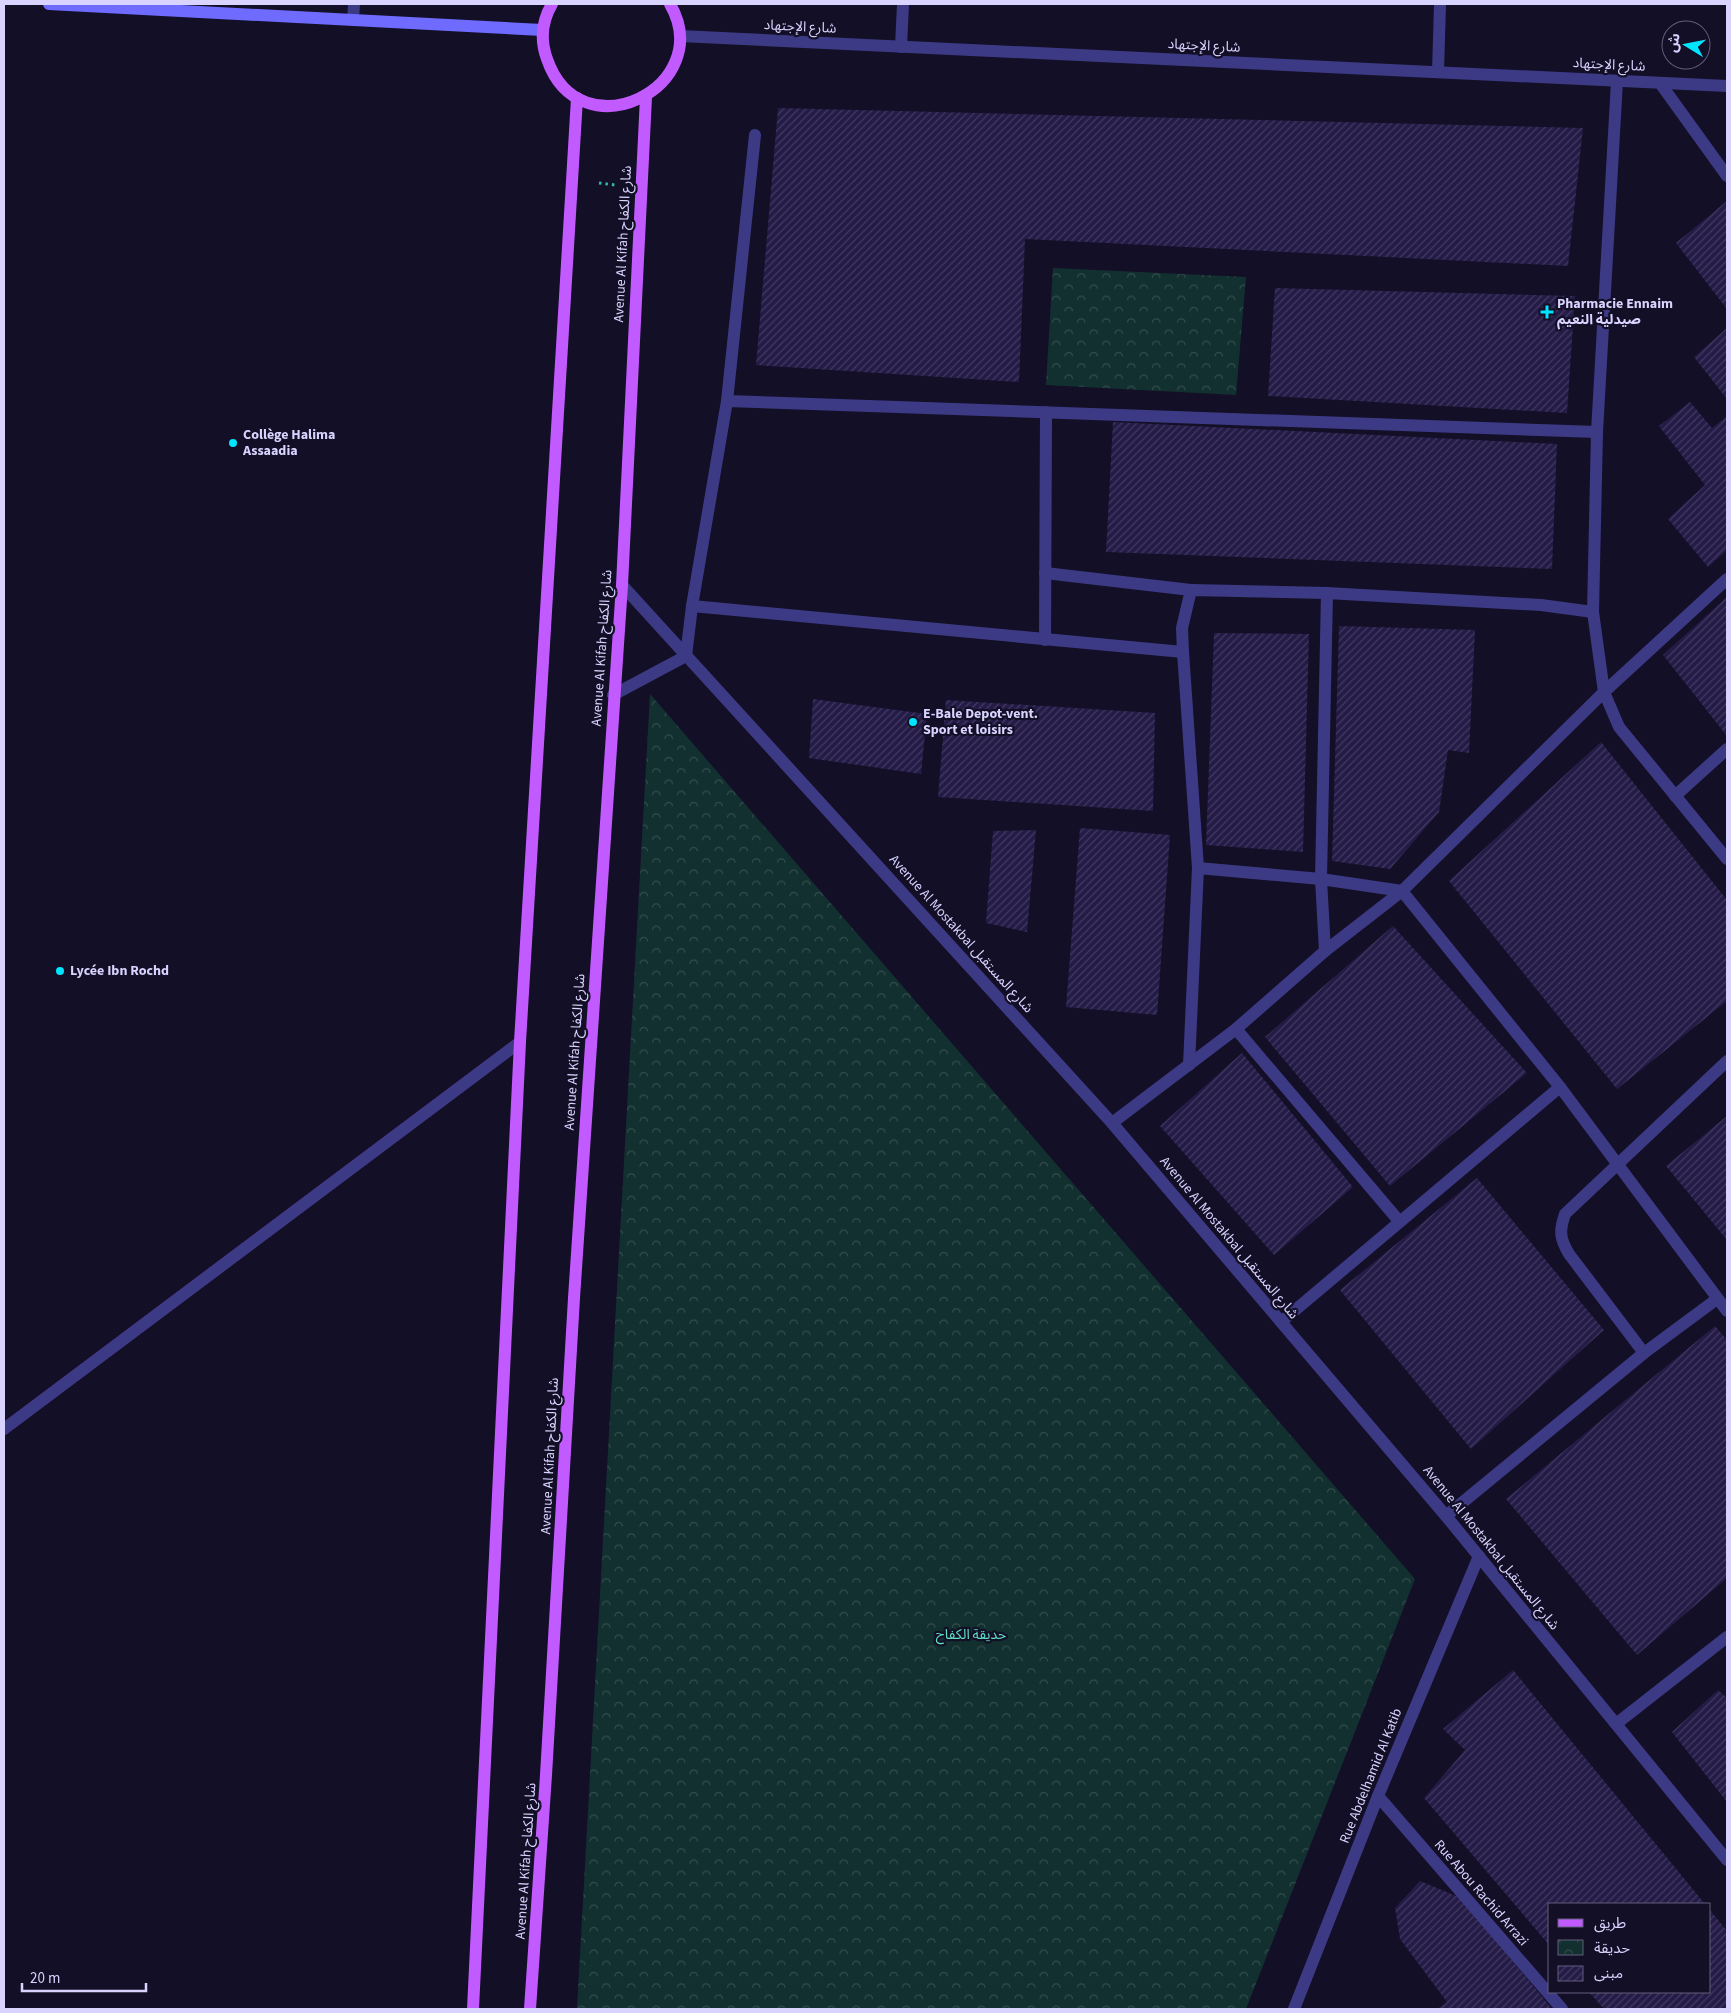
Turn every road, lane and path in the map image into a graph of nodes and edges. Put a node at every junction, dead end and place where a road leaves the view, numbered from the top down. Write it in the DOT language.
graph roads {
  1 [pos="49,4"];
  2 [pos="354,4"];
  3 [pos="552,4"];
  4 [pos="670,4"];
  5 [pos="903,4"];
  6 [pos="1440,4"];
  7 [pos="191,8"];
  8 [pos="353,20"];
  9 [pos="542,30"];
  10 [pos="680,36"];
  11 [pos="901,47"];
  12 [pos="1438,72"];
  13 [pos="1617,80"];
  14 [pos="1660,83"];
  15 [pos="1727,86"];
  16 [pos="646,97"];
  17 [pos="577,98"];
  18 [pos="755,135"];
  19 [pos="1727,176"];
  20 [pos="572,180"];
  21 [pos="640,188"];
  22 [pos="726,401"];
  23 [pos="1046,412"];
  24 [pos="1597,432"];
  25 [pos="1045,573"];
  26 [pos="1727,579"];
  27 [pos="622,586"];
  28 [pos="1190,590"];
  29 [pos="1327,593"];
  30 [pos="692,606"];
  31 [pos="1593,612"];
  32 [pos="1045,640"];
  33 [pos="1183,652"];
  34 [pos="686,656"];
  35 [pos="1604,692"];
  36 [pos="613,695"];
  37 [pos="1727,749"];
  38 [pos="1674,796"];
  39 [pos="1727,859"];
  40 [pos="1198,868"];
  41 [pos="1321,880"];
  42 [pos="1402,891"];
  43 [pos="1325,951"];
  44 [pos="1236,1029"];
  45 [pos="520,1042"];
  46 [pos="1727,1061"];
  47 [pos="1189,1065"];
  48 [pos="1560,1087"];
  49 [pos="1112,1123"];
  50 [pos="1617,1165"];
  51 [pos="1400,1221"];
  52 [pos="1716,1299"];
  53 [pos="1727,1311"];
  54 [pos="1281,1322"];
  55 [pos="1644,1354"];
  56 [pos="4,1429"];
  57 [pos="1446,1516"];
  58 [pos="1479,1556"];
  59 [pos="1727,1637"];
  60 [pos="1616,1724"];
  61 [pos="1378,1796"];
  62 [pos="1727,1860"];
  63 [pos="1548,1993"];
  64 [pos="1548,1993"];
  65 [pos="473,2009"];
  66 [pos="530,2009"];
  67 [pos="1294,2009"];
  68 [pos="1562,2009"];
  1 -- 7 [label="main road"];
  2 -- 8 [label="street"];
  3 -- 9 [label="main road"];
  4 -- 10 [label="main road"];
  5 -- 11 [label="street"];
  6 -- 12 [label="street"];
  7 -- 8 [label="main road"];
  8 -- 9 [label="main road"];
  9 -- 17 [label="main road"];
  10 -- 11 [label="street, شارع الإجتهاد"];
  10 -- 16 [label="main road"];
  11 -- 12 [label="street, شارع الإجتهاد"];
  12 -- 13 [label="street, شارع الإجتهاد"];
  13 -- 14 [label="street, شارع الإجتهاد"];
  13 -- 24 [label="street"];
  14 -- 15 [label="street, شارع الإجتهاد"];
  14 -- 19 [label="street"];
  16 -- 17 [label="main road"];
  16 -- 21 [label="main road, Avenue Al Kifah شارع الكفاح"];
  17 -- 20 [label="main road"];
  18 -- 22 [label="street"];
  20 -- 21 [label="path"];
  20 -- 45 [label="main road"];
  21 -- 27 [label="main road, Avenue Al Kifah شارع الكفاح"];
  22 -- 23 [label="street"];
  22 -- 30 [label="street"];
  23 -- 24 [label="street"];
  23 -- 25 [label="street"];
  24 -- 31 [label="street"];
  25 -- 28 [label="street"];
  25 -- 32 [label="street"];
  26 -- 35 [label="street"];
  27 -- 34 [label="street, Avenue Al Mostakbal شارع المستقبل"];
  27 -- 36 [label="main road, Avenue Al Kifah شارع الكفاح"];
  28 -- 29 [label="street"];
  28 -- 33 [label="street"];
  29 -- 31 [label="street"];
  29 -- 41 [label="street"];
  30 -- 32 [label="street"];
  30 -- 34 [label="street"];
  31 -- 35 [label="street"];
  32 -- 33 [label="street"];
  33 -- 40 [label="street"];
  34 -- 36 [label="street"];
  34 -- 49 [label="street, Avenue Al Mostakbal شارع المستقبل"];
  35 -- 38 [label="street"];
  35 -- 42 [label="street"];
  36 -- 66 [label="main road, Avenue Al Kifah شارع الكفاح"];
  37 -- 38 [label="street"];
  38 -- 39 [label="street"];
  40 -- 41 [label="street"];
  40 -- 47 [label="street"];
  41 -- 42 [label="street"];
  41 -- 43 [label="street"];
  42 -- 43 [label="street"];
  42 -- 48 [label="street"];
  43 -- 44 [label="street"];
  44 -- 47 [label="street"];
  44 -- 51 [label="street"];
  45 -- 56 [label="street"];
  45 -- 65 [label="main road"];
  46 -- 50 [label="street"];
  47 -- 49 [label="street"];
  48 -- 50 [label="street"];
  48 -- 51 [label="street"];
  49 -- 54 [label="street, Avenue Al Mostakbal شارع المستقبل"];
  50 -- 52 [label="street"];
  50 -- 55 [label="street"];
  51 -- 54 [label="street"];
  52 -- 53 [label="street"];
  52 -- 55 [label="street"];
  54 -- 57 [label="street, Avenue Al Mostakbal شارع المستقبل"];
  55 -- 57 [label="street"];
  57 -- 58 [label="street, Avenue Al Mostakbal شارع المستقبل"];
  58 -- 60 [label="street, Avenue Al Mostakbal شارع المستقبل"];
  58 -- 61 [label="street, Rue Abdelhamid Al Katib"];
  59 -- 60 [label="street"];
  60 -- 62 [label="street, Avenue Al Mostakbal شارع المستقبل"];
  61 -- 63 [label="street, Rue Abou Rachid Arrazi"];
  61 -- 67 [label="street, Rue Abdelhamid Al Katib"];
  64 -- 68 [label="street, Rue Abou Rachid Arrazi"];
}
